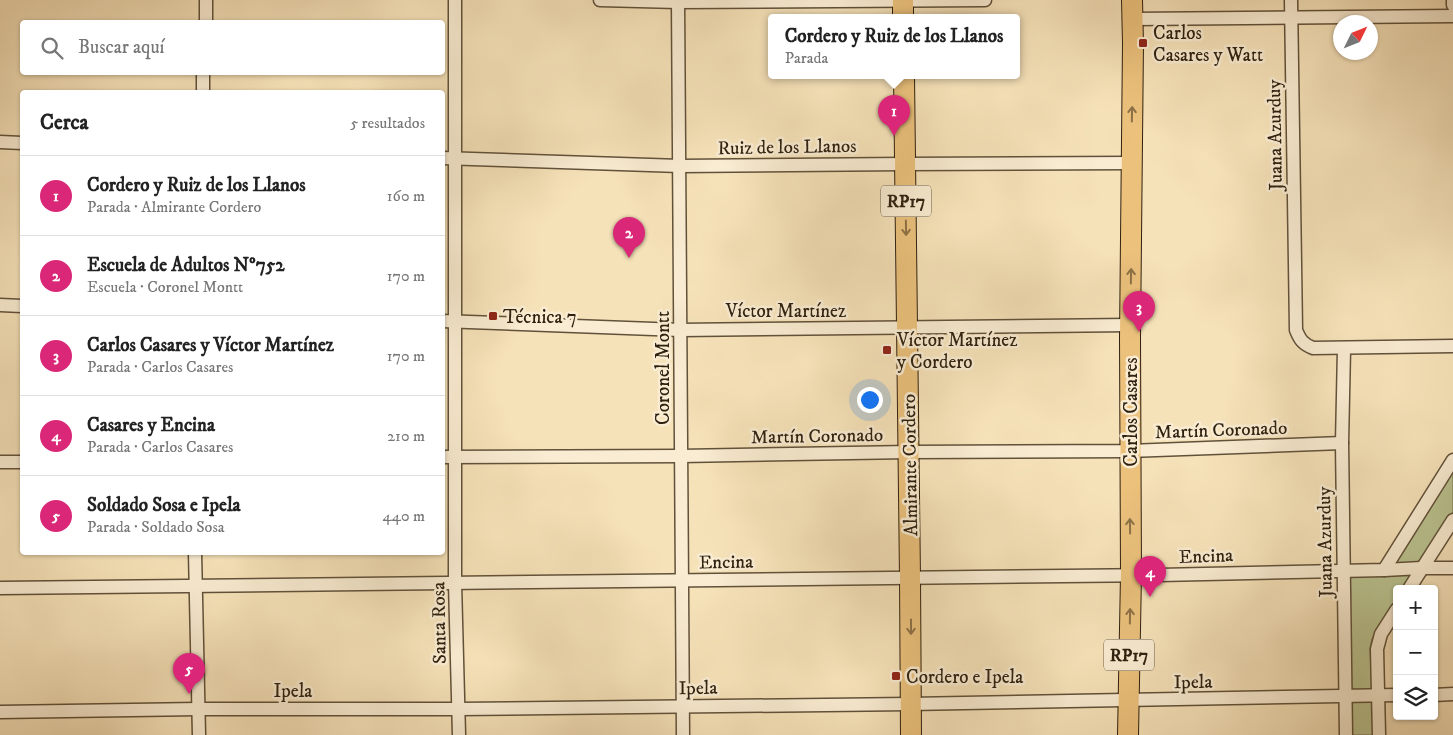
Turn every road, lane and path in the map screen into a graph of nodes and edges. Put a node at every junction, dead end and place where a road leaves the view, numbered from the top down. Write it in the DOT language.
graph roads {
  1 [pos="206,0"];
  2 [pos="455,0"];
  3 [pos="600,0"];
  4 [pos="985,0"];
  5 [pos="1291,0"];
  6 [pos="1453,0"];
  7 [pos="678,1"];
  8 [pos="1453,5"];
  9 [pos="903,6"];
  10 [pos="1132,10"];
  11 [pos="1453,16"];
  12 [pos="1291,18"];
  13 [pos="206,20"];
  14 [pos="203,75"];
  15 [pos="904,79"];
  16 [pos="202,90"];
  17 [pos="0,142"];
  18 [pos="20,143"];
  19 [pos="449,158"];
  20 [pos="1132,163"];
  21 [pos="905,164"];
  22 [pos="680,166"];
  23 [pos="0,305"];
  24 [pos="20,306"];
  25 [pos="449,321"];
  26 [pos="1130,325"];
  27 [pos="907,328"];
  28 [pos="680,330"];
  29 [pos="1453,346"];
  30 [pos="1344,349"];
  31 [pos="1342,443"];
  32 [pos="1130,451"];
  33 [pos="909,452"];
  34 [pos="681,456"];
  35 [pos="449,457"];
  36 [pos="1453,460"];
  37 [pos="0,462"];
  38 [pos="20,462"];
  39 [pos="1453,520"];
  40 [pos="195,555"];
  41 [pos="1422,568"];
  42 [pos="1453,568"];
  43 [pos="1343,570"];
  44 [pos="1384,570"];
  45 [pos="1130,575"];
  46 [pos="910,578"];
  47 [pos="682,580"];
  48 [pos="456,583"];
  49 [pos="1411,585"];
  50 [pos="195,586"];
  51 [pos="0,588"];
  52 [pos="1393,614"];
  53 [pos="1453,694"];
  54 [pos="1393,695"];
  55 [pos="1438,695"];
  56 [pos="1345,696"];
  57 [pos="1378,696"];
  58 [pos="1129,701"];
  59 [pos="910,704"];
  60 [pos="683,706"];
  61 [pos="198,709"];
  62 [pos="459,709"];
  63 [pos="0,712"];
  64 [pos="199,735"];
  65 [pos="459,735"];
  66 [pos="683,735"];
  67 [pos="911,735"];
  68 [pos="1128,735"];
  69 [pos="1346,735"];
  70 [pos="1379,735"];
  1 -- 13 [label="street"];
  2 -- 19 [label="street, Santa Rosa"];
  3 -- 7 [label="street"];
  4 -- 9 [label="street"];
  5 -- 12 [label="street, Juana Azurduy"];
  6 -- 8 [label="street"];
  7 -- 9 [label="street"];
  7 -- 22 [label="street, Coronel Montt"];
  10 -- 12 [label="street"];
  20 -- 10 [label="main road, Carlos Casares / RP17, one-way"];
  11 -- 12 [label="street"];
  12 -- 30 [label="street, Juana Azurduy"];
  14 -- 16 [label="street"];
  15 -- 21 [label="main road, Almirante Cordero / RP17"];
  17 -- 18 [label="street"];
  19 -- 22 [label="street, Ruiz de los Llanos"];
  19 -- 25 [label="street, Santa Rosa"];
  20 -- 21 [label="street, Ruiz de los Llanos"];
  26 -- 20 [label="main road, Carlos Casares / RP17, one-way"];
  21 -- 22 [label="street, Ruiz de los Llanos"];
  21 -- 27 [label="main road, Almirante Cordero / RP17, one-way"];
  22 -- 28 [label="street, Coronel Montt"];
  23 -- 24 [label="street"];
  25 -- 28 [label="street, Víctor Martínez"];
  25 -- 35 [label="street, Santa Rosa"];
  26 -- 27 [label="street, Víctor Martínez"];
  26 -- 32 [label="main road, Carlos Casares / RP17"];
  27 -- 28 [label="street, Víctor Martínez"];
  27 -- 33 [label="main road, Almirante Cordero / RP17"];
  28 -- 34 [label="street, Coronel Montt"];
  29 -- 30 [label="street"];
  30 -- 31 [label="street, Juana Azurduy"];
  31 -- 32 [label="street, Martín Coronado"];
  31 -- 43 [label="street, Juana Azurduy"];
  32 -- 33 [label="street, Martín Coronado"];
  45 -- 32 [label="main road, Carlos Casares / RP17, one-way"];
  33 -- 34 [label="street, Martín Coronado"];
  33 -- 46 [label="main road, Almirante Cordero / RP17"];
  34 -- 35 [label="street, Martín Coronado"];
  34 -- 47 [label="street, Coronel Montt"];
  35 -- 48 [label="street, Santa Rosa"];
  36 -- 44 [label="street"];
  37 -- 38 [label="street"];
  39 -- 41 [label="street"];
  40 -- 50 [label="street"];
  41 -- 42 [label="street, Encina"];
  41 -- 44 [label="street, Encina"];
  41 -- 49 [label="street"];
  43 -- 44 [label="street, Encina"];
  43 -- 45 [label="street, Encina"];
  43 -- 56 [label="street, Juana Azurduy"];
  45 -- 46 [label="street, Encina"];
  58 -- 45 [label="main road, Carlos Casares / RP17, one-way"];
  46 -- 47 [label="street, Encina"];
  46 -- 59 [label="main road, Almirante Cordero / RP17, one-way"];
  47 -- 48 [label="street, Encina"];
  47 -- 60 [label="street, Coronel Montt"];
  48 -- 50 [label="street, Encina"];
  48 -- 62 [label="street, Santa Rosa"];
  50 -- 51 [label="street, Encina"];
  50 -- 61 [label="street"];
  52 -- 57 [label="street"];
  53 -- 55 [label="street"];
  54 -- 57 [label="street, Ipela"];
  56 -- 57 [label="street, Ipela"];
  56 -- 58 [label="street, Ipela"];
  56 -- 69 [label="street, Juana Azurduy"];
  57 -- 70 [label="street"];
  58 -- 59 [label="street, Ipela"];
  58 -- 68 [label="main road, Carlos Casares / RP17"];
  59 -- 60 [label="street, Ipela"];
  59 -- 67 [label="main road, Almirante Cordero / RP17"];
  60 -- 62 [label="street, Ipela"];
  60 -- 66 [label="street, Coronel Montt"];
  61 -- 62 [label="street, Ipela"];
  61 -- 63 [label="street, Ipela"];
  61 -- 64 [label="street"];
  62 -- 65 [label="street, Santa Rosa"];
}
